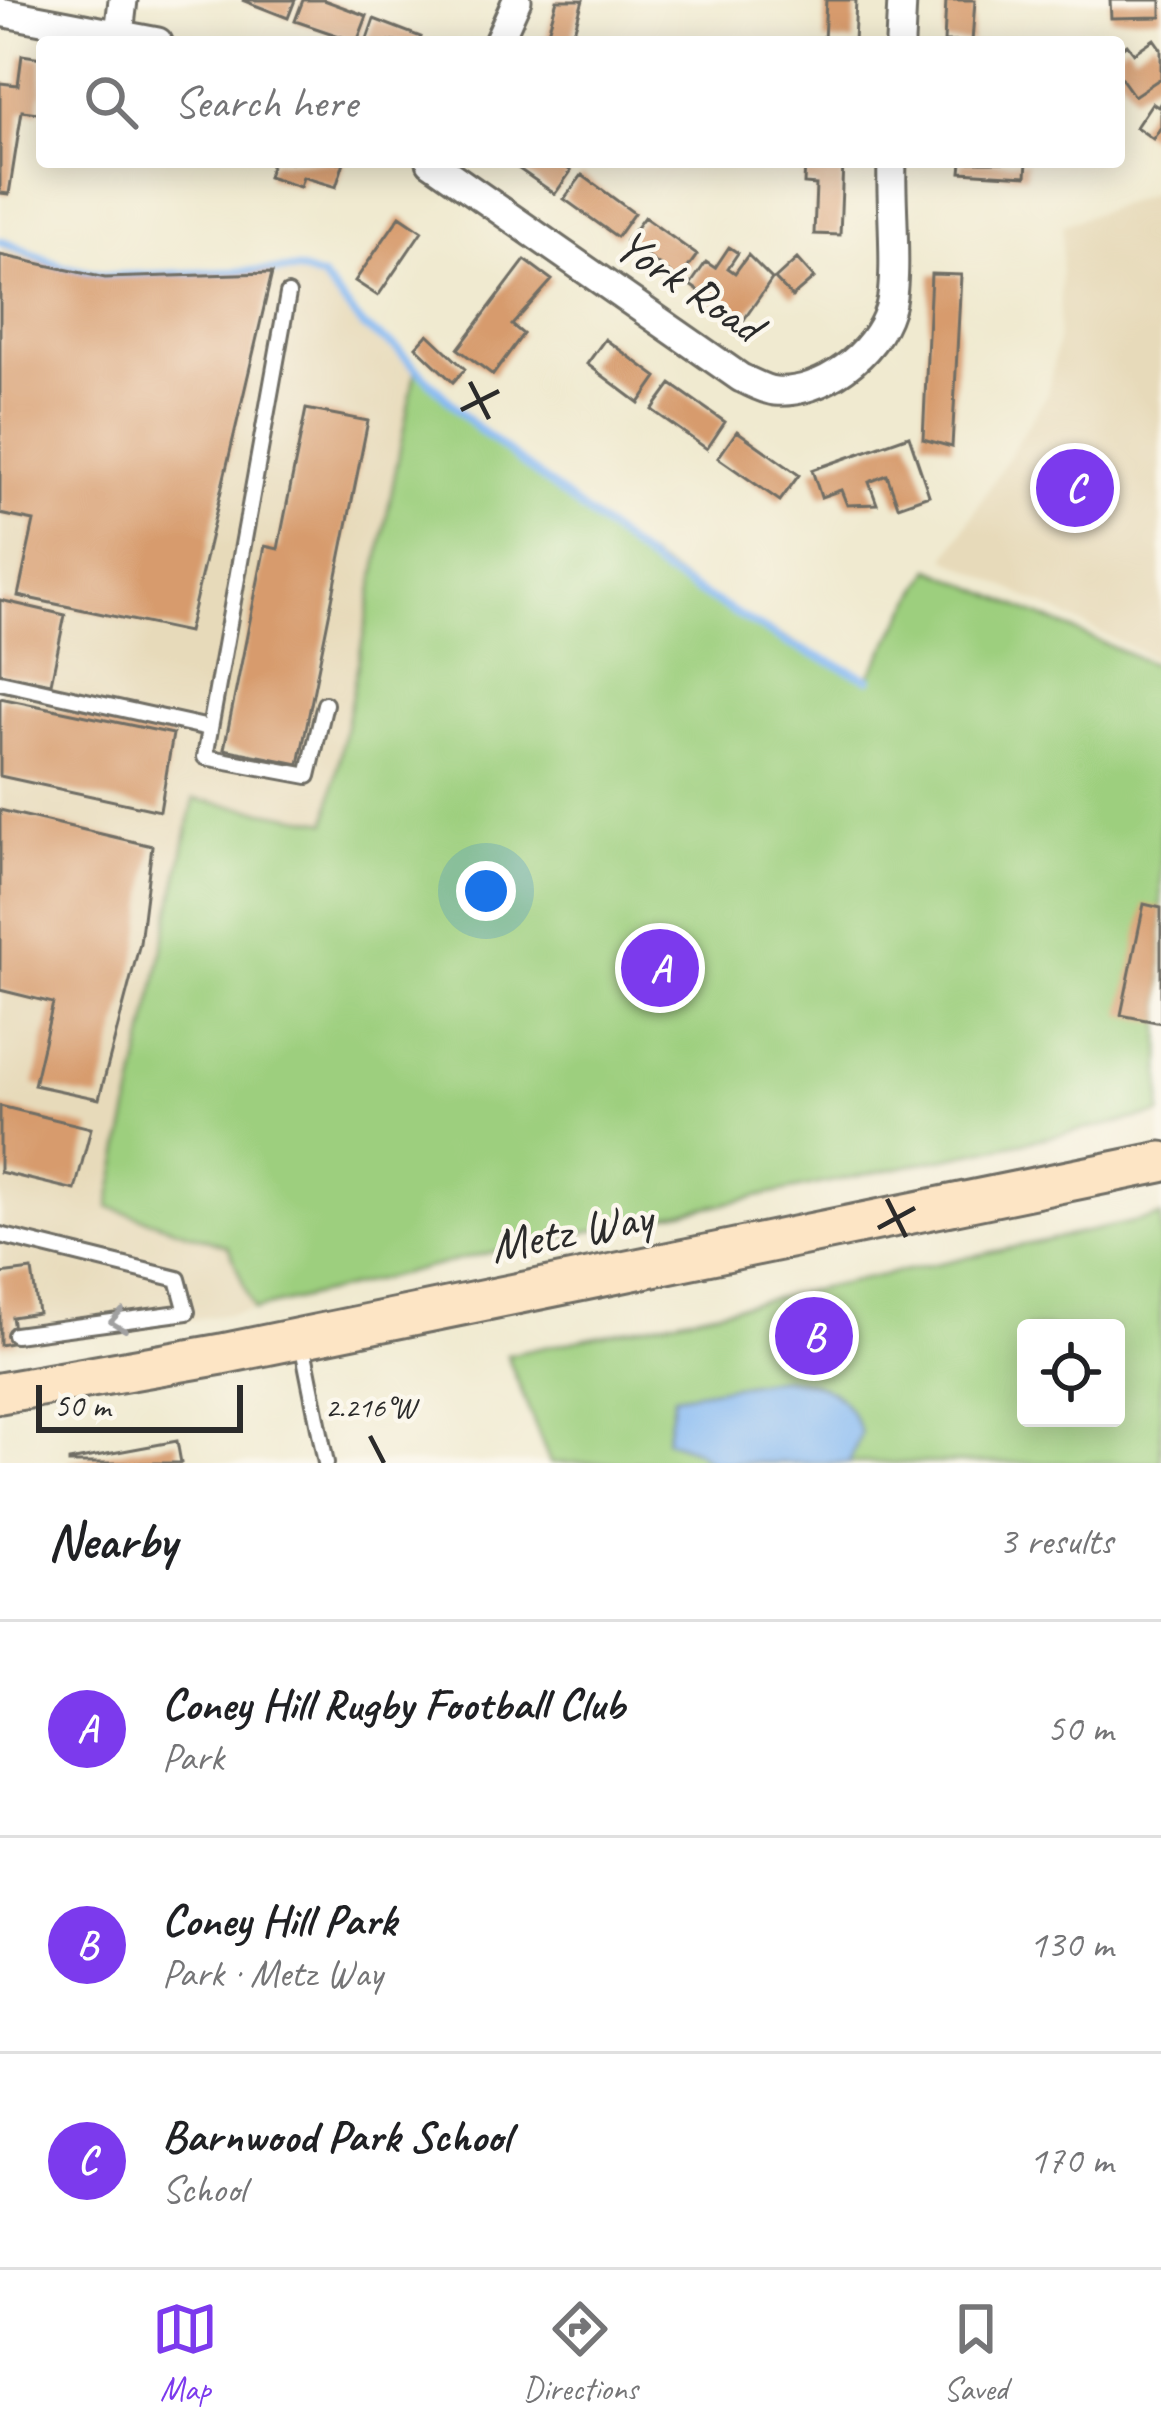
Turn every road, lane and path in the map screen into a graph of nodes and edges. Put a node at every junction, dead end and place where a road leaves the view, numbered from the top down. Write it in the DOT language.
graph roads {
  1 [pos="123,0"];
  2 [pos="517,0"];
  3 [pos="902,0"];
  4 [pos="0,12"];
  5 [pos="118,34"];
  6 [pos="128,36"];
  7 [pos="501,36"];
  8 [pos="900,36"];
  9 [pos="440,168"];
  10 [pos="892,168"];
  11 [pos="288,294"];
  12 [pos="0,682"];
  13 [pos="325,704"];
  14 [pos="209,728"];
  15 [pos="1161,1162"];
  16 [pos="0,1234"];
  17 [pos="15,1335"];
  18 [pos="301,1336"];
  19 [pos="0,1393"];
  20 [pos="326,1463"];
  1 -- 5 [label="street"];
  2 -- 7 [label="street"];
  3 -- 8 [label="street"];
  4 -- 5 [label="street"];
  5 -- 6 [label="street"];
  9 -- 10 [label="street, York Road"];
  11 -- 14 [label="lane"];
  12 -- 14 [label="lane"];
  13 -- 14 [label="lane"];
  15 -- 18 [label="street, Metz Way"];
  16 -- 17 [label="lane, one-way"];
  18 -- 19 [label="street, Metz Way"];
  18 -- 20 [label="lane"];
}
